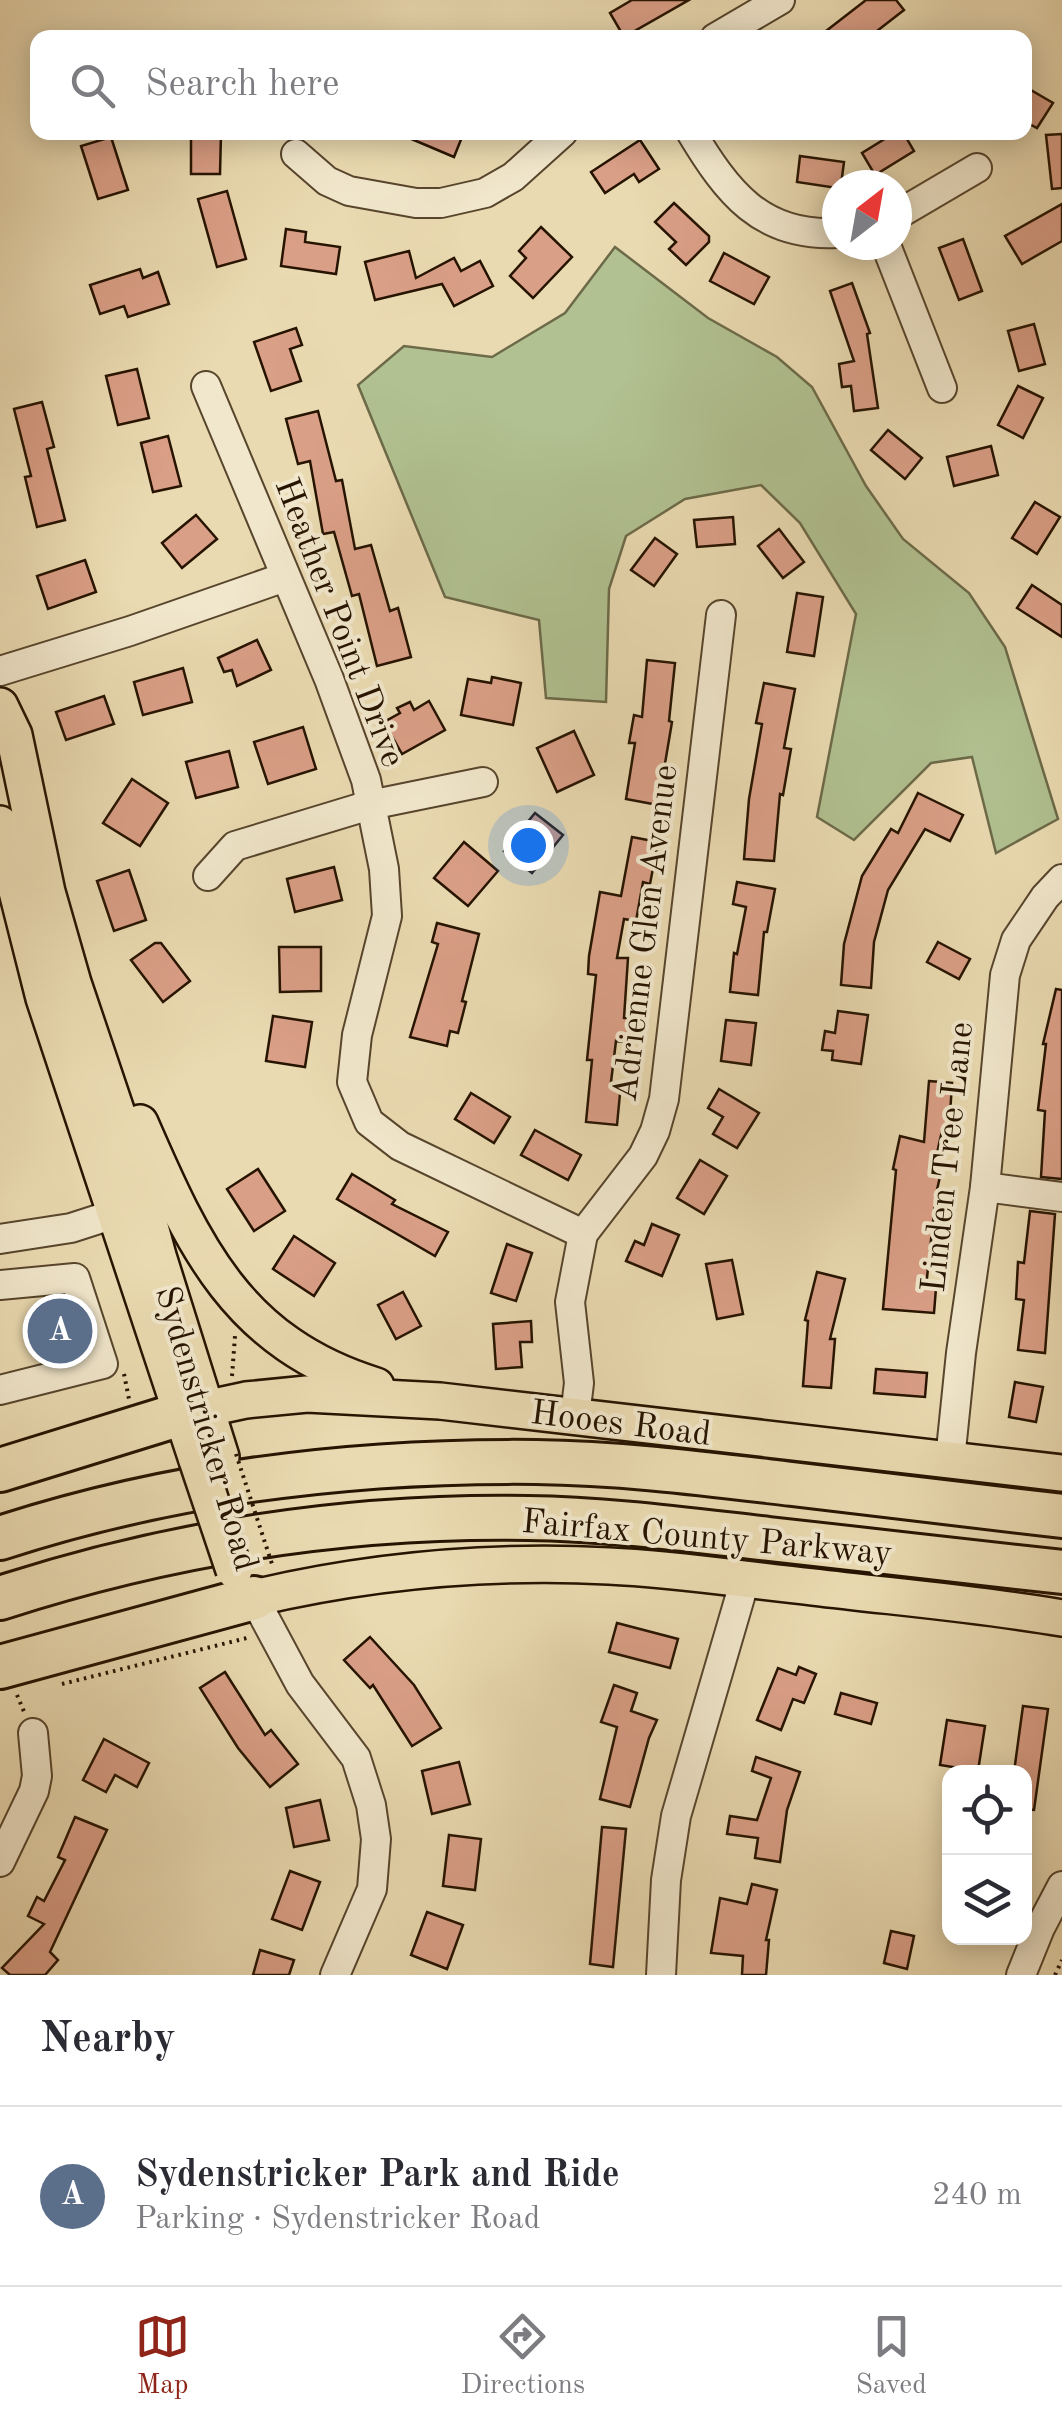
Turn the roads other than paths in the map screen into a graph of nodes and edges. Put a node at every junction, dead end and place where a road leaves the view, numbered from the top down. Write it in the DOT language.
graph roads {
  1 [pos="780,0"];
  2 [pos="729,30"];
  3 [pos="554,140"];
  4 [pos="696,140"];
  5 [pos="296,154"];
  6 [pos="978,168"];
  7 [pos="912,206"];
  8 [pos="822,232"];
  9 [pos="892,260"];
  10 [pos="206,386"];
  11 [pos="942,388"];
  12 [pos="285,577"];
  13 [pos="721,615"];
  14 [pos="0,671"];
  15 [pos="0,706"];
  16 [pos="482,782"];
  17 [pos="370,805"];
  18 [pos="0,824"];
  19 [pos="208,876"];
  20 [pos="1062,879"];
  21 [pos="72,984"];
  22 [pos="985,1186"];
  23 [pos="1062,1197"];
  24 [pos="130,1210"];
  25 [pos="584,1234"];
  26 [pos="0,1239"];
  27 [pos="0,1285"];
  28 [pos="0,1390"];
  29 [pos="440,1401"];
  30 [pos="205,1403"];
  31 [pos="575,1416"];
  32 [pos="950,1460"];
  33 [pos="0,1470"];
  34 [pos="1062,1473"];
  35 [pos="1062,1516"];
  36 [pos="0,1538"];
  37 [pos="1062,1572"];
  38 [pos="746,1580"];
  39 [pos="254,1587"];
  40 [pos="0,1598"];
  41 [pos="1062,1618"];
  42 [pos="9,1686"];
  43 [pos="34,1733"];
  44 [pos="0,1862"];
  45 [pos="1062,1886"];
  46 [pos="1054,1926"];
  47 [pos="335,1975"];
  48 [pos="661,1975"];
  49 [pos="1021,1975"];
  1 -- 2 [label="street"];
  3 -- 5 [label="street"];
  4 -- 8 [label="street"];
  6 -- 7 [label="street"];
  9 -- 11 [label="street"];
  10 -- 12 [label="street, Heather Point Drive"];
  12 -- 14 [label="street"];
  12 -- 17 [label="street, Heather Point Drive"];
  13 -- 25 [label="street, Adrienne Glen Avenue"];
  15 -- 21 [label="main road, Sydenstricker Road"];
  16 -- 17 [label="street"];
  17 -- 19 [label="street"];
  17 -- 25 [label="street, Heather Point Drive"];
  18 -- 24 [label="main road, Sydenstricker Road"];
  20 -- 22 [label="street, Linden Tree Lane"];
  21 -- 24 [label="main road, Sydenstricker Road"];
  21 -- 29 [label="main road"];
  22 -- 23 [label="street"];
  22 -- 32 [label="street, Linden Tree Lane"];
  24 -- 26 [label="street"];
  24 -- 30 [label="main road, Sydenstricker Road"];
  25 -- 31 [label="street, Adrienne Glen Avenue"];
  27 -- 28 [label="street"];
  29 -- 30 [label="main road, Hooes Road"];
  29 -- 31 [label="main road, Hooes Road"];
  30 -- 33 [label="highway"];
  30 -- 39 [label="main road, Sydenstricker Road, bridge"];
  31 -- 32 [label="main road, Hooes Road"];
  32 -- 34 [label="main road, Hooes Road"];
  35 -- 36 [label="highway, Fairfax County Parkway"];
  37 -- 40 [label="highway, Fairfax County Parkway"];
  38 -- 39 [label="main road"];
  38 -- 41 [label="main road"];
  38 -- 48 [label="street"];
  39 -- 42 [label="highway"];
  39 -- 47 [label="street"];
  43 -- 44 [label="street"];
  45 -- 46 [label="street"];
  46 -- 49 [label="street"];
}
